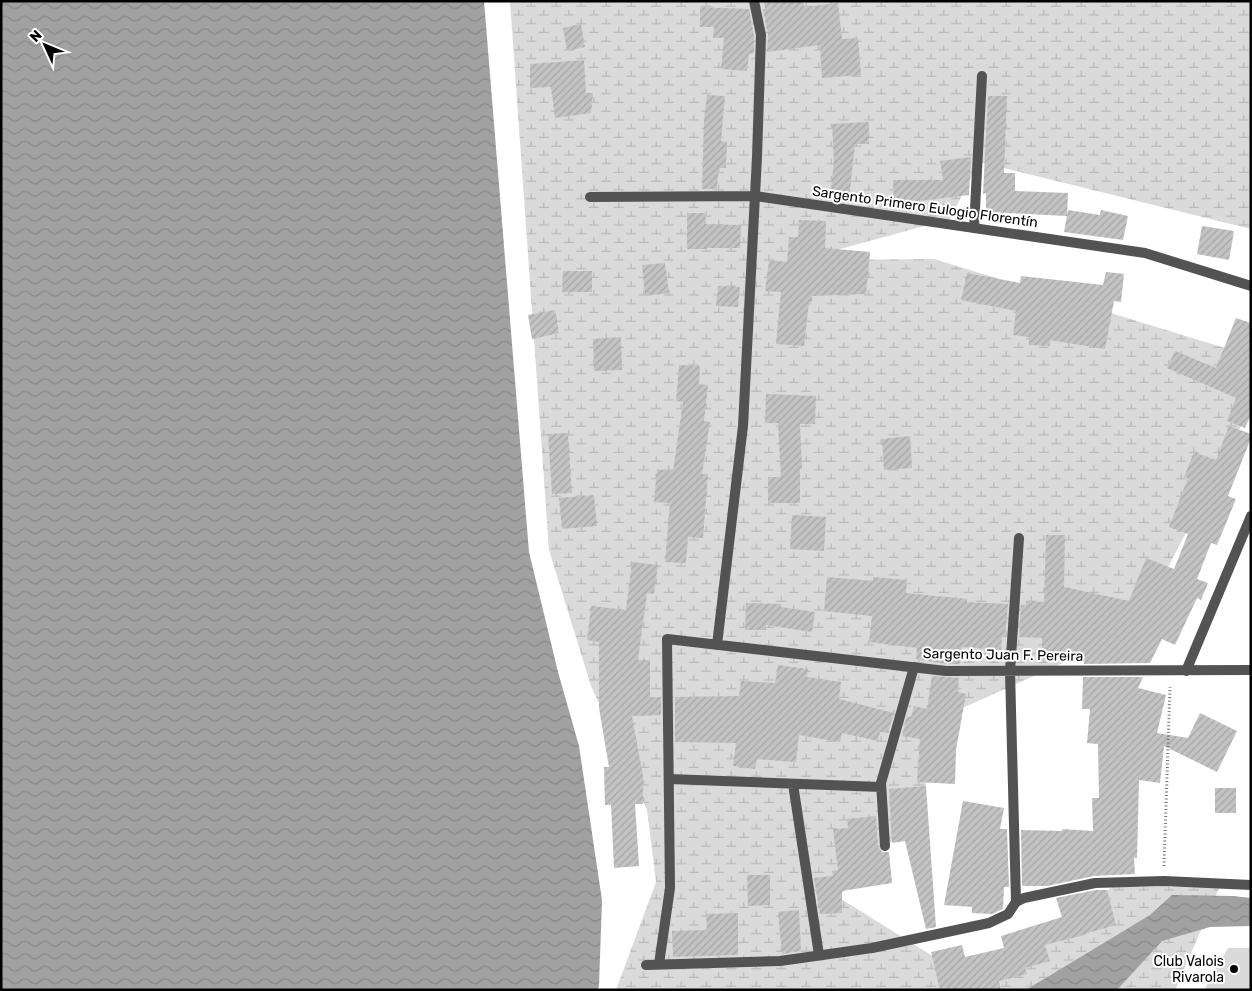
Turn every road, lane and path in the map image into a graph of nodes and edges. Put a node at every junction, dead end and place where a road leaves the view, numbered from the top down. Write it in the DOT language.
graph roads {
  1 [pos="754,1"];
  2 [pos="982,76"];
  3 [pos="755,196"];
  4 [pos="590,197"];
  5 [pos="974,228"];
  6 [pos="1251,286"];
  7 [pos="1251,516"];
  8 [pos="1019,538"];
  9 [pos="717,645"];
  10 [pos="914,667"];
  11 [pos="1251,670"];
  12 [pos="1010,671"];
  13 [pos="1170,671"];
  14 [pos="1186,671"];
  15 [pos="669,779"];
  16 [pos="793,784"];
  17 [pos="881,787"];
  18 [pos="885,846"];
  19 [pos="1164,881"];
  20 [pos="1251,885"];
  21 [pos="1016,902"];
  22 [pos="819,955"];
  23 [pos="659,964"];
  24 [pos="646,965"];
  1 -- 3 [label="street"];
  2 -- 5 [label="street"];
  3 -- 4 [label="street, Sargento Primero Eulogio Florentín"];
  3 -- 5 [label="street, Sargento Primero Eulogio Florentín"];
  3 -- 9 [label="street"];
  5 -- 6 [label="street, Sargento Primero Eulogio Florentín"];
  7 -- 14 [label="street"];
  8 -- 12 [label="street"];
  9 -- 10 [label="street, Sargento Juan F. Pereira"];
  9 -- 15 [label="street, Sargento Juan F. Pereira"];
  10 -- 12 [label="street, Sargento Juan F. Pereira"];
  10 -- 17 [label="street"];
  11 -- 14 [label="street, Sargento Juan F. Pereira"];
  12 -- 13 [label="street, Sargento Juan F. Pereira"];
  12 -- 21 [label="street"];
  13 -- 14 [label="street, Sargento Juan F. Pereira"];
  13 -- 19 [label="path"];
  15 -- 16 [label="street"];
  15 -- 23 [label="street"];
  16 -- 17 [label="street"];
  16 -- 22 [label="street"];
  17 -- 18 [label="street"];
  19 -- 20 [label="street"];
  19 -- 21 [label="street"];
  21 -- 22 [label="street"];
  22 -- 23 [label="street"];
  23 -- 24 [label="street"];
}
